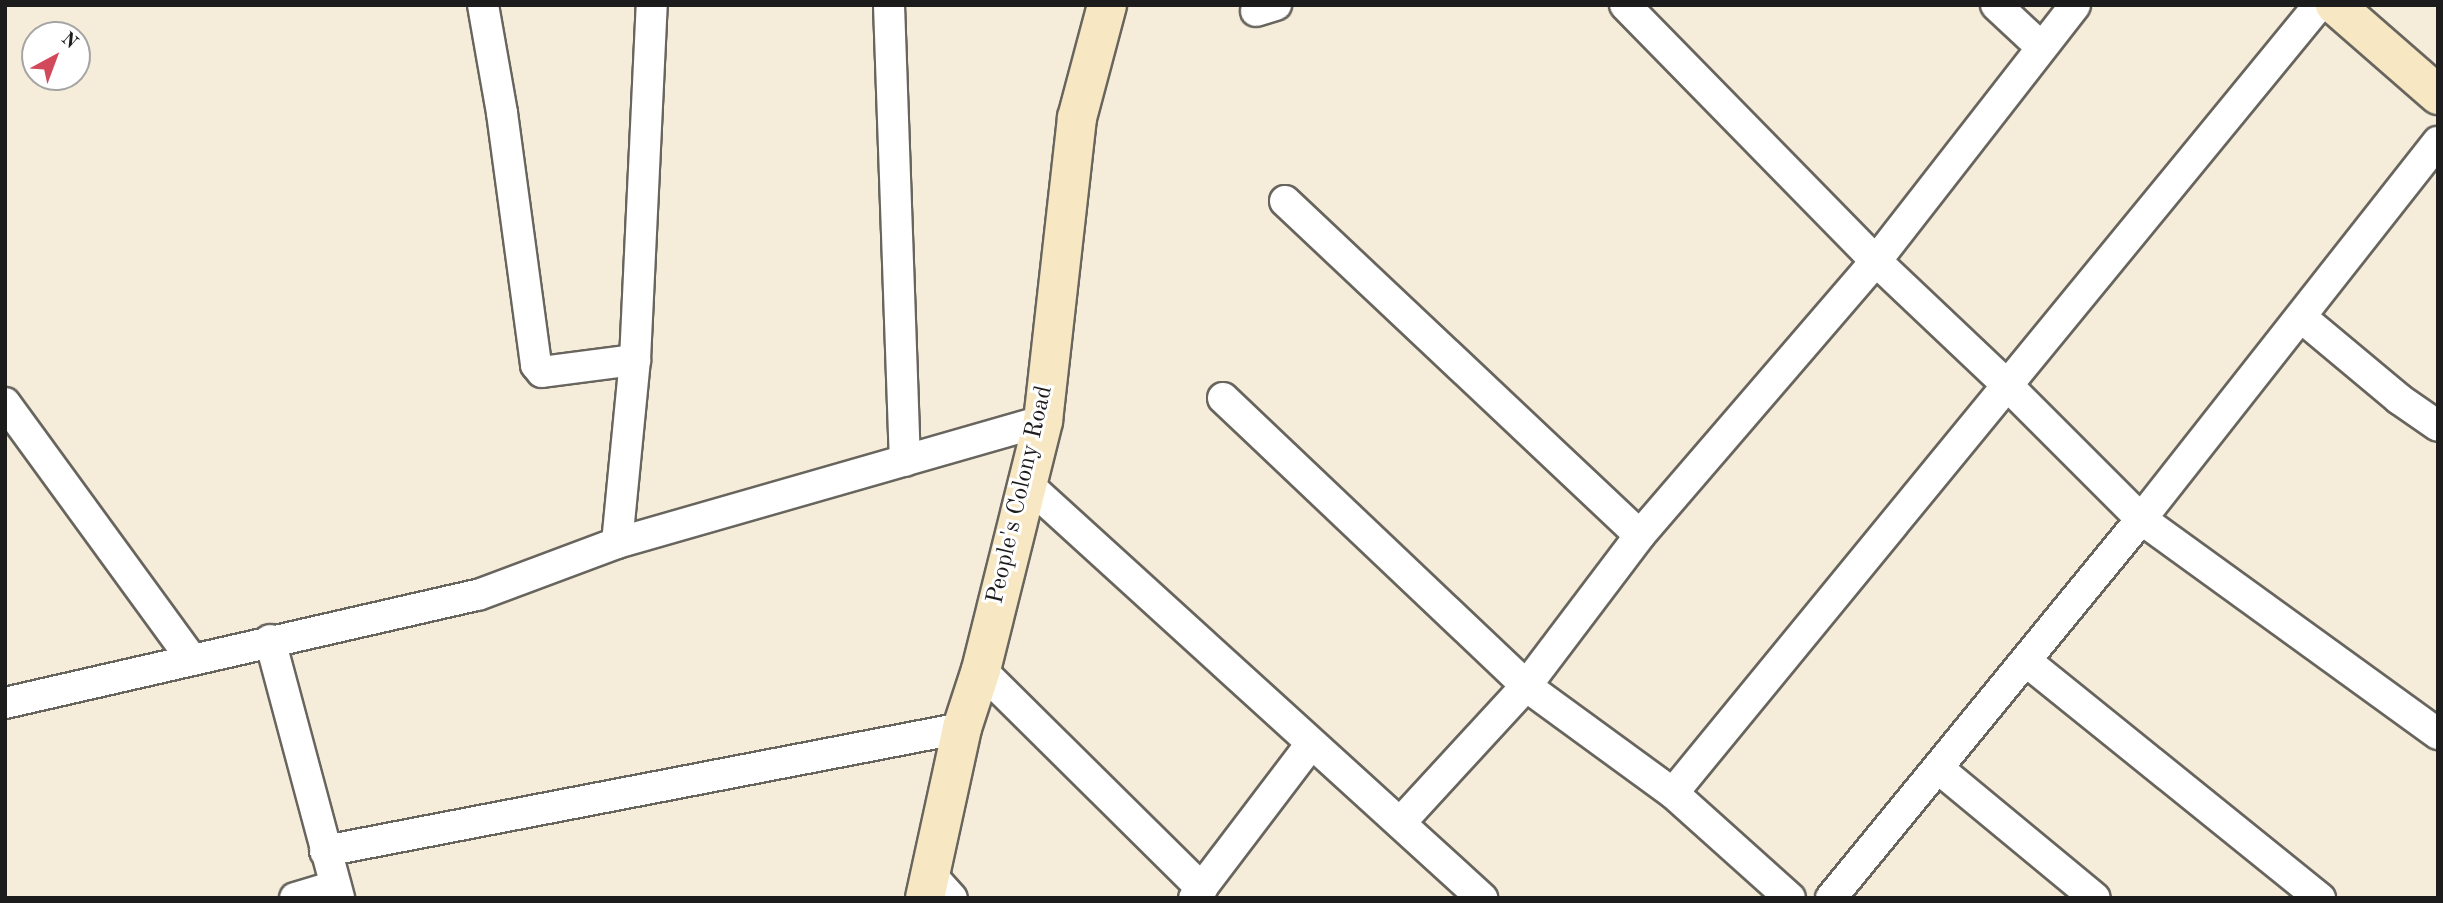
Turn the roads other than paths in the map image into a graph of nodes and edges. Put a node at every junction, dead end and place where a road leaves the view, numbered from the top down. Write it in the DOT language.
graph roads {
  1 [pos="483,5"];
  2 [pos="652,5"];
  3 [pos="889,5"];
  4 [pos="1107,5"];
  5 [pos="1625,5"];
  6 [pos="1996,5"];
  7 [pos="2075,5"];
  8 [pos="2319,5"];
  9 [pos="2335,5"];
  10 [pos="2041,47"];
  11 [pos="2438,95"];
  12 [pos="2438,142"];
  13 [pos="1285,201"];
  14 [pos="1876,261"];
  15 [pos="2301,317"];
  16 [pos="635,360"];
  17 [pos="2006,384"];
  18 [pos="1223,398"];
  19 [pos="5,403"];
  20 [pos="1043,421"];
  21 [pos="2438,426"];
  22 [pos="905,461"];
  23 [pos="1026,483"];
  24 [pos="2141,519"];
  25 [pos="1640,536"];
  26 [pos="617,542"];
  27 [pos="270,640"];
  28 [pos="191,659"];
  29 [pos="2026,662"];
  30 [pos="981,670"];
  31 [pos="1526,686"];
  32 [pos="5,703"];
  33 [pos="962,728"];
  34 [pos="2438,734"];
  35 [pos="1311,744"];
  36 [pos="1939,769"];
  37 [pos="1673,793"];
  38 [pos="1400,823"];
  39 [pos="325,851"];
  40 [pos="936,890"];
  41 [pos="337,892"];
  42 [pos="1198,894"];
  43 [pos="295,898"];
  44 [pos="1482,898"];
  45 [pos="1790,898"];
  46 [pos="1831,898"];
  47 [pos="2095,898"];
  48 [pos="2320,898"];
  1 -- 16 [label="street"];
  2 -- 16 [label="street"];
  3 -- 22 [label="street"];
  4 -- 20 [label="street, People's Colony Road"];
  5 -- 14 [label="street"];
  6 -- 10 [label="street"];
  7 -- 10 [label="street"];
  8 -- 17 [label="street"];
  9 -- 11 [label="street"];
  10 -- 14 [label="street"];
  12 -- 15 [label="street"];
  13 -- 25 [label="street"];
  14 -- 17 [label="street"];
  14 -- 25 [label="street"];
  15 -- 21 [label="street"];
  15 -- 24 [label="street"];
  16 -- 26 [label="street"];
  17 -- 24 [label="street"];
  17 -- 37 [label="street"];
  18 -- 31 [label="street"];
  19 -- 28 [label="street"];
  20 -- 22 [label="street"];
  20 -- 23 [label="street, People's Colony Road"];
  22 -- 26 [label="street"];
  23 -- 30 [label="street, People's Colony Road"];
  23 -- 35 [label="street"];
  24 -- 29 [label="street"];
  24 -- 34 [label="street"];
  25 -- 31 [label="street"];
  26 -- 27 [label="street"];
  27 -- 28 [label="street"];
  27 -- 39 [label="street"];
  28 -- 32 [label="street"];
  29 -- 36 [label="street"];
  29 -- 48 [label="street"];
  30 -- 33 [label="street, People's Colony Road"];
  30 -- 42 [label="street"];
  31 -- 37 [label="street"];
  31 -- 38 [label="street"];
  33 -- 39 [label="street"];
  33 -- 40 [label="street, People's Colony Road"];
  35 -- 38 [label="street"];
  35 -- 42 [label="street"];
  36 -- 46 [label="street"];
  36 -- 47 [label="street"];
  37 -- 45 [label="street"];
  38 -- 44 [label="street"];
  39 -- 41 [label="street"];
  41 -- 43 [label="street"];
}
